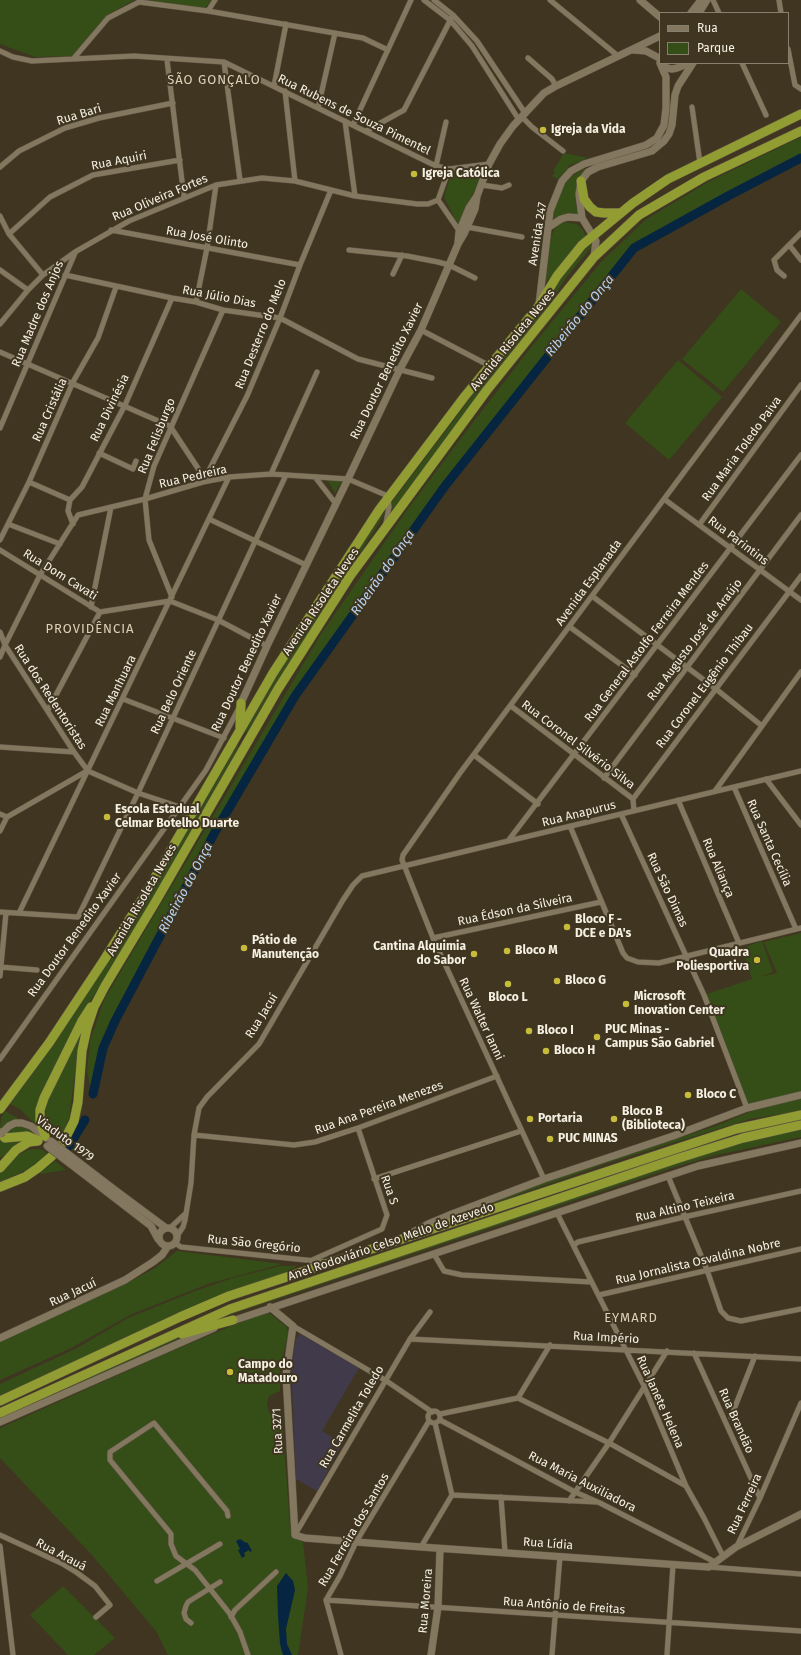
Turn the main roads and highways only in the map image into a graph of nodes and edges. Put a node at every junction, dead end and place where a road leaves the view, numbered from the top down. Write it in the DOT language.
graph roads {
  1 [pos="801,114"];
  2 [pos="801,131"];
  3 [pos="581,181"];
  4 [pos="621,213"];
  5 [pos="241,704"];
  6 [pos="240,728"];
  7 [pos="105,986"];
  8 [pos="0,1109"];
  9 [pos="801,1115"];
  10 [pos="801,1125"];
  11 [pos="1,1133"];
  12 [pos="45,1141"];
  13 [pos="0,1168"];
  14 [pos="0,1187"];
  15 [pos="233,1320"];
  16 [pos="158,1340"];
  17 [pos="0,1401"];
  18 [pos="0,1413"];
  1 -- 4 [label="highway, Avenida Risoleta Neves"];
  2 -- 7 [label="highway, Avenida Risoleta Neves"];
  3 -- 4 [label="highway"];
  4 -- 6 [label="highway, Avenida Risoleta Neves"];
  5 -- 6 [label="highway"];
  6 -- 8 [label="highway, Avenida Risoleta Neves"];
  7 -- 12 [label="highway"];
  7 -- 14 [label="highway, Avenida Risoleta Neves"];
  9 -- 17 [label="highway, Anel Rodoviário Celso Mello de Azevedo"];
  10 -- 16 [label="highway, Anel Rodoviário Celso Mello de Azevedo"];
  11 -- 12 [label="highway"];
  12 -- 13 [label="highway"];
  15 -- 16 [label="highway"];
  16 -- 18 [label="highway, Anel Rodoviário Celso Mello de Azevedo"];
}
